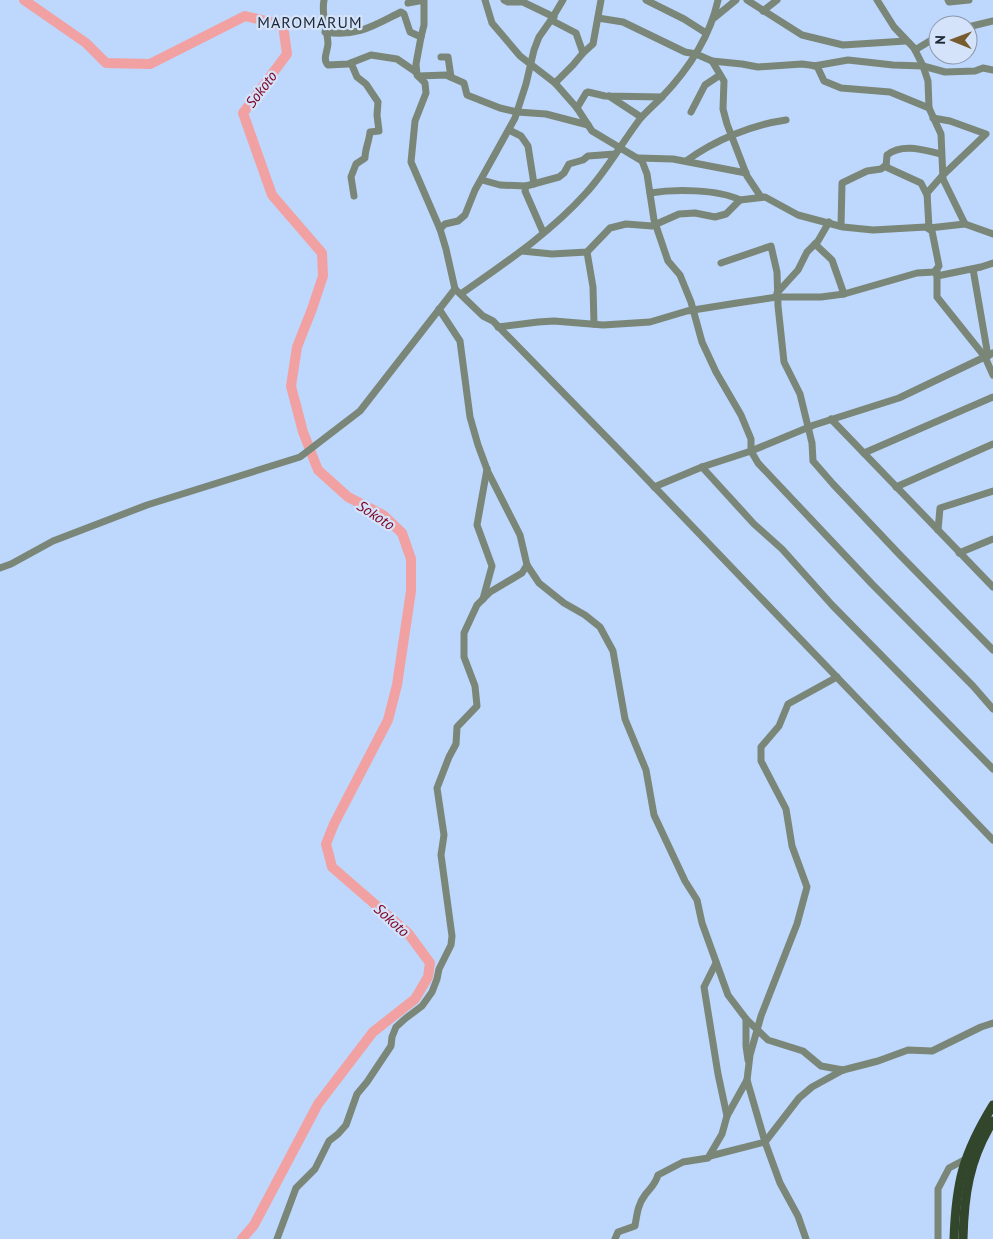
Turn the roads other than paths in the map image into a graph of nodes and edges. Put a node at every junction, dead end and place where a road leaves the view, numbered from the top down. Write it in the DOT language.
graph roads {
  1 [pos="324,0"];
  2 [pos="485,0"];
  3 [pos="504,0"];
  4 [pos="563,0"];
  5 [pos="601,0"];
  6 [pos="646,0"];
  7 [pos="718,0"];
  8 [pos="736,0"];
  9 [pos="747,0"];
  10 [pos="777,0"];
  11 [pos="877,0"];
  12 [pos="948,0"];
  13 [pos="969,0"];
  14 [pos="408,3"];
  15 [pos="763,11"];
  16 [pos="553,18"];
  17 [pos="598,18"];
  18 [pos="712,20"];
  19 [pos="993,22"];
  20 [pos="978,25"];
  21 [pos="325,32"];
  22 [pos="706,33"];
  23 [pos="420,36"];
  24 [pos="906,41"];
  25 [pos="928,42"];
  26 [pos="915,50"];
  27 [pos="582,53"];
  28 [pos="696,54"];
  29 [pos="441,58"];
  30 [pos="712,61"];
  31 [pos="351,63"];
  32 [pos="530,63"];
  33 [pos="814,66"];
  34 [pos="923,66"];
  35 [pos="993,70"];
  36 [pos="417,74"];
  37 [pos="720,75"];
  38 [pos="451,77"];
  39 [pos="555,83"];
  40 [pos="609,96"];
  41 [pos="662,97"];
  42 [pos="576,108"];
  43 [pos="929,108"];
  44 [pos="517,112"];
  45 [pos="691,112"];
  46 [pos="641,118"];
  47 [pos="933,118"];
  48 [pos="786,120"];
  49 [pos="588,125"];
  50 [pos="509,130"];
  51 [pos="732,136"];
  52 [pos="618,151"];
  53 [pos="941,154"];
  54 [pos="638,158"];
  55 [pos="686,161"];
  56 [pos="886,165"];
  57 [pos="746,173"];
  58 [pos="942,176"];
  59 [pos="482,180"];
  60 [pos="534,184"];
  61 [pos="526,186"];
  62 [pos="650,193"];
  63 [pos="927,195"];
  64 [pos="354,196"];
  65 [pos="761,197"];
  66 [pos="740,200"];
  67 [pos="828,222"];
  68 [pos="656,224"];
  69 [pos="965,224"];
  70 [pos="841,226"];
  71 [pos="440,228"];
  72 [pos="929,228"];
  73 [pos="543,232"];
  74 [pos="993,234"];
  75 [pos="815,244"];
  76 [pos="522,251"];
  77 [pos="587,252"];
  78 [pos="721,263"];
  79 [pos="991,264"];
  80 [pos="973,269"];
  81 [pos="937,273"];
  82 [pos="455,289"];
  83 [pos="461,294"];
  84 [pos="844,294"];
  85 [pos="777,295"];
  86 [pos="439,309"];
  87 [pos="694,310"];
  88 [pos="594,324"];
  89 [pos="498,327"];
  90 [pos="989,355"];
  91 [pos="993,374"];
  92 [pos="993,397"];
  93 [pos="831,419"];
  94 [pos="808,428"];
  95 [pos="993,444"];
  96 [pos="752,451"];
  97 [pos="864,453"];
  98 [pos="702,466"];
  99 [pos="487,468"];
  100 [pos="896,486"];
  101 [pos="654,487"];
  102 [pos="993,491"];
  103 [pos="938,530"];
  104 [pos="993,540"];
  105 [pos="959,553"];
  106 [pos="528,565"];
  107 [pos="0,568"];
  108 [pos="992,585"];
  109 [pos="483,599"];
  110 [pos="993,650"];
  111 [pos="837,677"];
  112 [pos="993,709"];
  113 [pos="993,769"];
  114 [pos="993,840"];
  115 [pos="716,962"];
  116 [pos="746,1019"];
  117 [pos="993,1023"];
  118 [pos="758,1030"];
  119 [pos="749,1065"];
  120 [pos="843,1070"];
  121 [pos="747,1080"];
  122 [pos="993,1105"];
  123 [pos="727,1116"];
  124 [pos="993,1121"];
  125 [pos="765,1142"];
  126 [pos="710,1156"];
  127 [pos="964,1160"];
  128 [pos="277,1239"];
  129 [pos="614,1239"];
  130 [pos="806,1239"];
  131 [pos="938,1239"];
  132 [pos="954,1239"];
  133 [pos="963,1239"];
  1 -- 21 [label="street"];
  2 -- 32 [label="street"];
  3 -- 16 [label="street"];
  4 -- 16 [label="street"];
  5 -- 17 [label="street"];
  6 -- 22 [label="street"];
  7 -- 18 [label="street"];
  8 -- 18 [label="street"];
  9 -- 15 [label="street"];
  10 -- 15 [label="street"];
  11 -- 24 [label="street"];
  12 -- 13 [label="street"];
  14 -- 23 [label="street"];
  15 -- 24 [label="street"];
  16 -- 27 [label="street"];
  16 -- 32 [label="street"];
  17 -- 27 [label="street"];
  17 -- 28 [label="street"];
  18 -- 22 [label="street"];
  19 -- 20 [label="street"];
  21 -- 23 [label="street"];
  21 -- 31 [label="street"];
  22 -- 28 [label="street"];
  23 -- 36 [label="street"];
  24 -- 26 [label="street"];
  25 -- 26 [label="street"];
  26 -- 34 [label="street"];
  27 -- 39 [label="street"];
  28 -- 30 [label="street"];
  28 -- 41 [label="street"];
  29 -- 38 [label="street"];
  30 -- 33 [label="street"];
  30 -- 37 [label="street"];
  31 -- 36 [label="street"];
  31 -- 64 [label="street"];
  32 -- 39 [label="street"];
  32 -- 44 [label="street"];
  33 -- 34 [label="street"];
  33 -- 43 [label="street"];
  34 -- 35 [label="street"];
  34 -- 43 [label="street"];
  36 -- 38 [label="street"];
  36 -- 71 [label="street"];
  37 -- 45 [label="street"];
  37 -- 51 [label="street"];
  38 -- 44 [label="street"];
  39 -- 42 [label="street"];
  40 -- 41 [label="street"];
  40 -- 42 [label="street"];
  40 -- 46 [label="street"];
  41 -- 46 [label="street"];
  42 -- 49 [label="street"];
  43 -- 47 [label="street"];
  44 -- 49 [label="street"];
  44 -- 50 [label="street"];
  46 -- 52 [label="street"];
  47 -- 53 [label="street"];
  47 -- 58 [label="street"];
  48 -- 51 [label="street"];
  49 -- 52 [label="street"];
  50 -- 59 [label="street"];
  50 -- 60 [label="street"];
  51 -- 55 [label="street"];
  51 -- 57 [label="street"];
  52 -- 54 [label="street"];
  52 -- 60 [label="street"];
  52 -- 73 [label="street"];
  53 -- 56 [label="street"];
  53 -- 58 [label="street"];
  54 -- 55 [label="street"];
  54 -- 62 [label="street"];
  55 -- 57 [label="street"];
  56 -- 63 [label="street"];
  56 -- 70 [label="street"];
  57 -- 65 [label="street"];
  58 -- 63 [label="street"];
  58 -- 69 [label="street"];
  59 -- 61 [label="street"];
  59 -- 71 [label="street"];
  60 -- 61 [label="street"];
  61 -- 73 [label="street"];
  62 -- 66 [label="street"];
  62 -- 68 [label="street"];
  63 -- 72 [label="street"];
  65 -- 66 [label="street"];
  65 -- 67 [label="street"];
  66 -- 68 [label="street"];
  67 -- 70 [label="street"];
  67 -- 75 [label="street"];
  68 -- 77 [label="street"];
  68 -- 87 [label="street"];
  69 -- 72 [label="street"];
  69 -- 74 [label="street"];
  70 -- 72 [label="street"];
  71 -- 82 [label="street"];
  72 -- 81 [label="street"];
  73 -- 76 [label="street"];
  75 -- 84 [label="street"];
  75 -- 85 [label="street"];
  76 -- 77 [label="street"];
  76 -- 83 [label="street"];
  77 -- 88 [label="street"];
  78 -- 85 [label="street"];
  79 -- 80 [label="street"];
  80 -- 81 [label="street"];
  80 -- 90 [label="street"];
  81 -- 84 [label="street"];
  81 -- 90 [label="street"];
  82 -- 83 [label="street"];
  82 -- 86 [label="street"];
  83 -- 89 [label="street"];
  84 -- 85 [label="street"];
  85 -- 87 [label="street"];
  85 -- 94 [label="street"];
  86 -- 99 [label="street"];
  86 -- 107 [label="street"];
  87 -- 88 [label="street"];
  87 -- 96 [label="street"];
  88 -- 89 [label="street"];
  89 -- 101 [label="street"];
  90 -- 91 [label="street"];
  90 -- 93 [label="street"];
  92 -- 97 [label="street"];
  93 -- 94 [label="street"];
  93 -- 97 [label="street"];
  94 -- 96 [label="street"];
  94 -- 110 [label="street"];
  95 -- 100 [label="street"];
  96 -- 98 [label="street"];
  96 -- 112 [label="street"];
  97 -- 100 [label="street"];
  98 -- 101 [label="street"];
  98 -- 113 [label="street"];
  99 -- 106 [label="street"];
  99 -- 109 [label="street"];
  100 -- 103 [label="street"];
  101 -- 111 [label="street"];
  102 -- 103 [label="street"];
  103 -- 105 [label="street"];
  104 -- 105 [label="street"];
  105 -- 108 [label="street"];
  106 -- 109 [label="street"];
  106 -- 115 [label="street"];
  109 -- 128 [label="street"];
  111 -- 114 [label="street"];
  111 -- 118 [label="street"];
  115 -- 116 [label="street"];
  115 -- 123 [label="street"];
  116 -- 118 [label="street"];
  116 -- 119 [label="street"];
  117 -- 120 [label="street"];
  118 -- 119 [label="street"];
  118 -- 120 [label="street"];
  119 -- 121 [label="street"];
  120 -- 125 [label="street"];
  121 -- 123 [label="street"];
  121 -- 125 [label="street"];
  122 -- 127 [label="main road"];
  123 -- 126 [label="street"];
  124 -- 133 [label="main road"];
  125 -- 126 [label="street"];
  125 -- 130 [label="street"];
  126 -- 129 [label="street"];
  127 -- 131 [label="street"];
  127 -- 132 [label="main road"];
}
